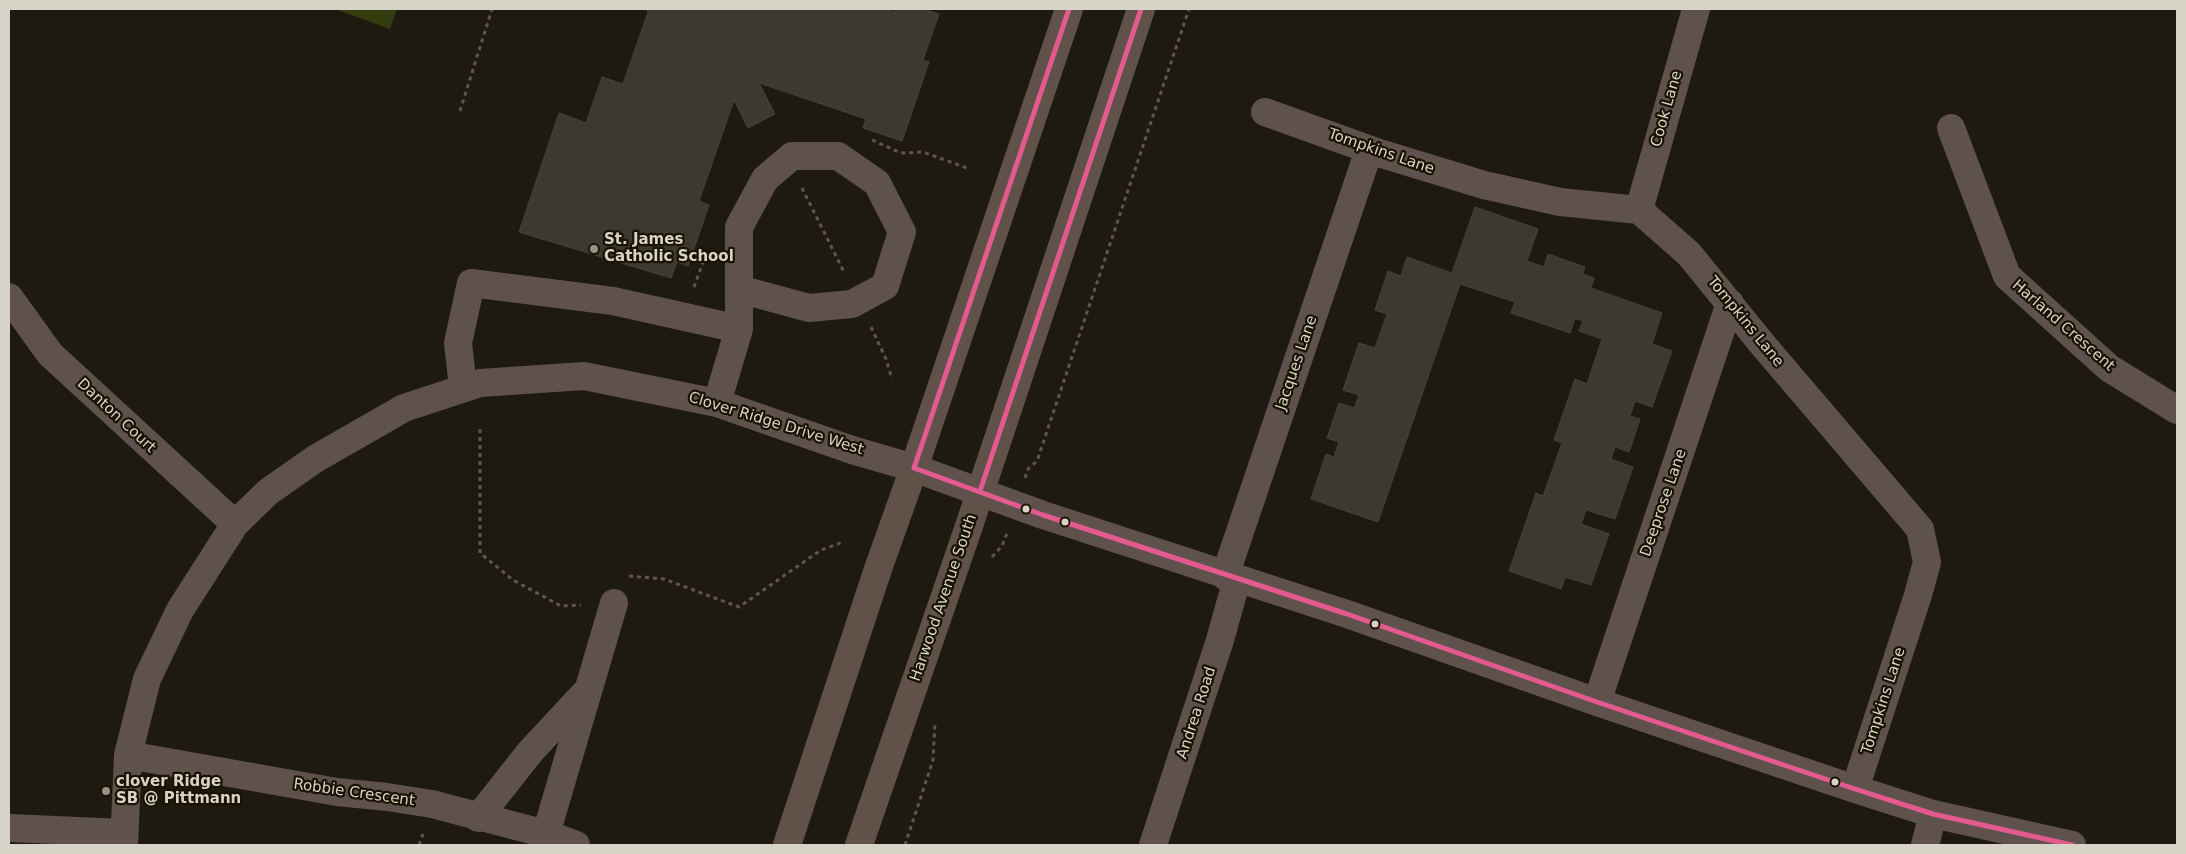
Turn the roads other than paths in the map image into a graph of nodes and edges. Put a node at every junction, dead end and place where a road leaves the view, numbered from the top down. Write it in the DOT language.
graph roads {
  1 [pos="1069,9"];
  2 [pos="1141,9"];
  3 [pos="1696,9"];
  4 [pos="1265,112"];
  5 [pos="1951,128"];
  6 [pos="1369,150"];
  7 [pos="1639,210"];
  8 [pos="739,289"];
  9 [pos="9,297"];
  10 [pos="1730,303"];
  11 [pos="739,329"];
  12 [pos="463,387"];
  13 [pos="717,403"];
  14 [pos="2177,410"];
  15 [pos="914,468"];
  16 [pos="980,491"];
  17 [pos="235,524"];
  18 [pos="1231,578"];
  19 [pos="614,603"];
  20 [pos="586,691"];
  21 [pos="1597,702"];
  22 [pos="128,755"];
  23 [pos="1855,789"];
  24 [pos="1933,814"];
  25 [pos="478,818"];
  26 [pos="9,828"];
  27 [pos="546,834"];
  28 [pos="124,839"];
  29 [pos="576,845"];
  30 [pos="787,845"];
  31 [pos="859,845"];
  32 [pos="1153,845"];
  33 [pos="1925,845"];
  34 [pos="2072,845"];
  1 -- 15 [label="main road"];
  2 -- 16 [label="main road, Harwood Avenue South"];
  3 -- 7 [label="street, Cook Lane"];
  4 -- 6 [label="street, Tompkins Lane"];
  5 -- 14 [label="street, Harland Crescent"];
  6 -- 7 [label="street, Tompkins Lane"];
  6 -- 18 [label="street, Jacques Lane"];
  7 -- 10 [label="street, Tompkins Lane"];
  8 -- 8 [label="street"];
  8 -- 11 [label="street"];
  9 -- 17 [label="street, Danton Court"];
  10 -- 21 [label="street, Deeprose Lane"];
  10 -- 23 [label="street, Tompkins Lane"];
  11 -- 12 [label="street"];
  11 -- 13 [label="street"];
  12 -- 13 [label="street, Clover Ridge Drive West"];
  12 -- 17 [label="street, Clover Ridge Drive West"];
  13 -- 15 [label="street, Clover Ridge Drive West"];
  15 -- 16 [label="street, Clover Ridge Drive West"];
  15 -- 30 [label="main road"];
  16 -- 18 [label="street, Clover Ridge Drive West"];
  16 -- 31 [label="main road, Harwood Avenue South"];
  17 -- 22 [label="street, Clover Ridge Drive West"];
  18 -- 21 [label="street, Clover Ridge Drive West"];
  18 -- 32 [label="street, Andrea Road"];
  19 -- 20 [label="street"];
  20 -- 25 [label="street"];
  20 -- 27 [label="street"];
  21 -- 23 [label="street, Clover Ridge Drive West"];
  22 -- 25 [label="street, Robbie Crescent"];
  22 -- 28 [label="street, Clover Ridge Drive West"];
  23 -- 24 [label="street, Clover Ridge Drive West"];
  24 -- 33 [label="street"];
  24 -- 34 [label="street, Clover Ridge Drive West"];
  25 -- 27 [label="street, Robbie Crescent"];
  26 -- 28 [label="street"];
  27 -- 29 [label="street, Robbie Crescent"];
}
